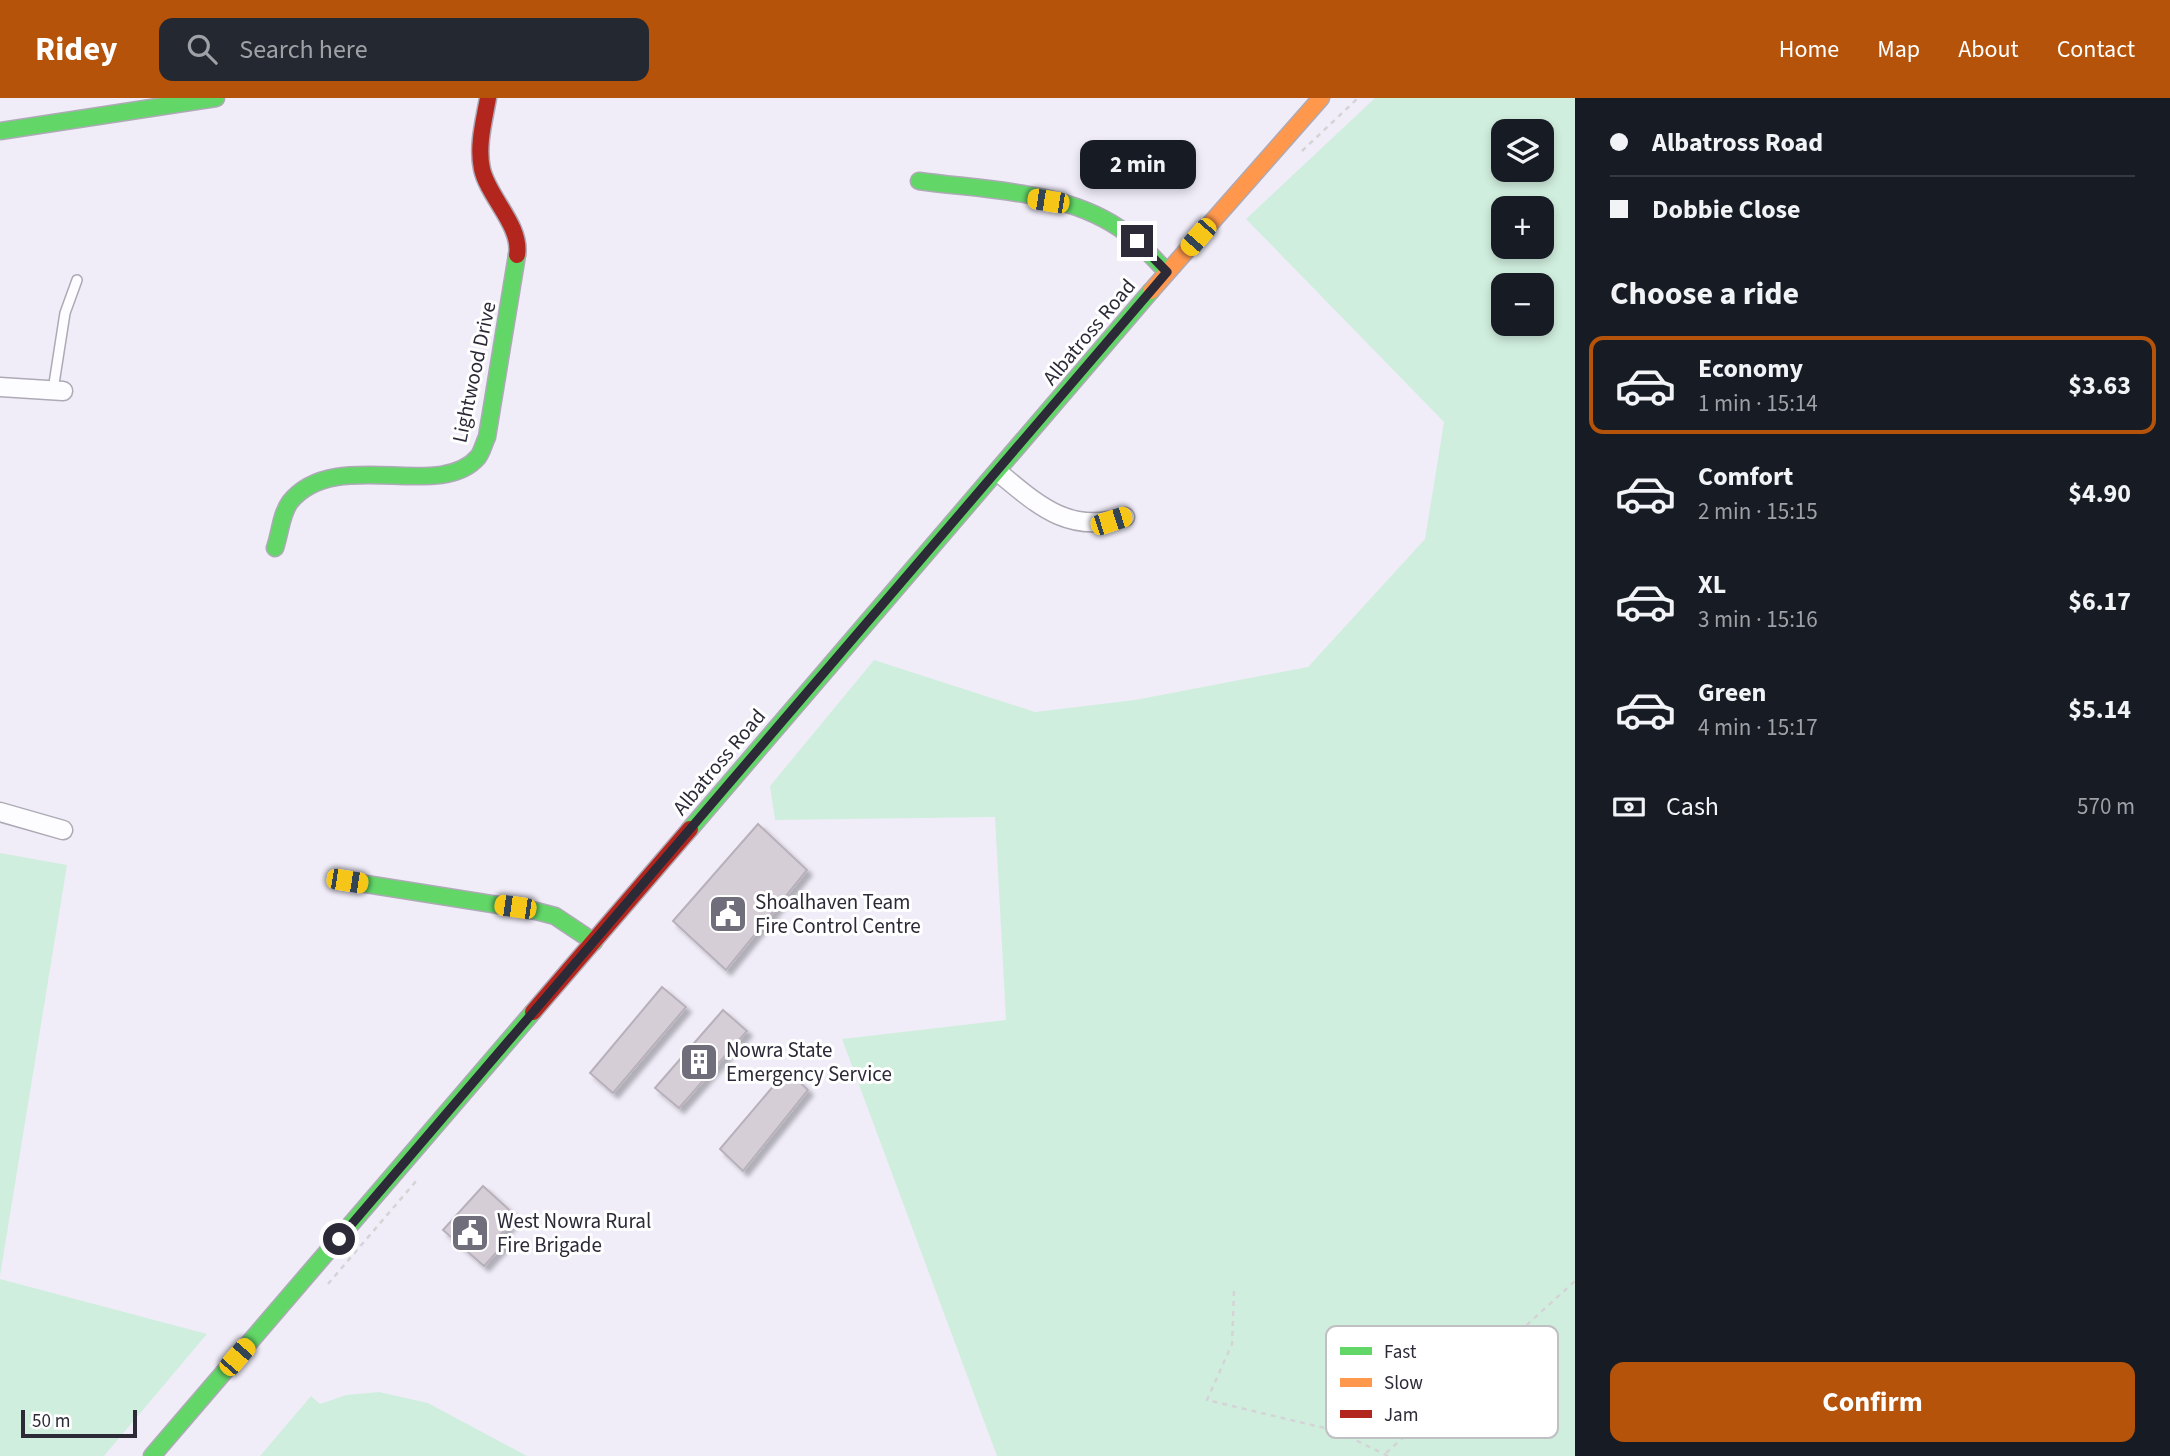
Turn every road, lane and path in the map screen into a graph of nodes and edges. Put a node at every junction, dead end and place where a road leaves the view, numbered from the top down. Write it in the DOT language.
graph roads {
  1 [pos="216,98"];
  2 [pos="488,98"];
  3 [pos="1321,98"];
  4 [pos="0,131"];
  5 [pos="919,181"];
  6 [pos="1167,272"];
  7 [pos="77,280"];
  8 [pos="0,387"];
  9 [pos="58,391"];
  10 [pos="998,472"];
  11 [pos="1125,517"];
  12 [pos="275,548"];
  13 [pos="0,811"];
  14 [pos="63,830"];
  15 [pos="347,881"];
  16 [pos="594,942"];
  17 [pos="1575,1281"];
  18 [pos="1234,1291"];
  19 [pos="1526,1326"];
  20 [pos="1326,1428"];
  21 [pos="1352,1438"];
  22 [pos="1405,1438"];
  23 [pos="1387,1455"];
  24 [pos="152,1456"];
  1 -- 4 [label="main road"];
  2 -- 12 [label="main road, Lightwood Drive"];
  3 -- 6 [label="main road, Albatross Road"];
  5 -- 6 [label="main road"];
  6 -- 10 [label="main road, Albatross Road"];
  7 -- 9 [label="lane"];
  8 -- 9 [label="street"];
  10 -- 11 [label="street"];
  10 -- 16 [label="main road, Albatross Road"];
  13 -- 14 [label="street"];
  15 -- 16 [label="main road"];
  16 -- 24 [label="main road, Albatross Road"];
  17 -- 19 [label="path"];
  18 -- 20 [label="path"];
  21 -- 23 [label="path"];
  22 -- 23 [label="path"];
}
